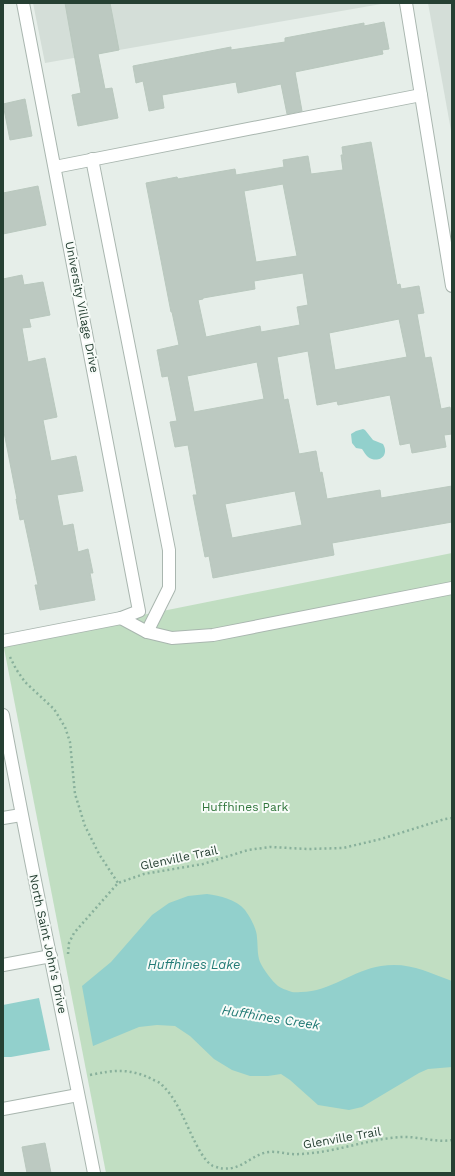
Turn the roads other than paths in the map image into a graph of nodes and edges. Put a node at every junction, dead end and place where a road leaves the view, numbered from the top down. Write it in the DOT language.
graph roads {
  1 [pos="23,3"];
  2 [pos="406,3"];
  3 [pos="421,96"];
  4 [pos="92,159"];
  5 [pos="55,167"];
  6 [pos="452,286"];
  7 [pos="452,588"];
  8 [pos="121,618"];
  9 [pos="147,632"];
  10 [pos="3,641"];
  11 [pos="3,715"];
  12 [pos="21,814"];
  13 [pos="3,818"];
  14 [pos="51,956"];
  15 [pos="3,965"];
  16 [pos="78,1095"];
  17 [pos="3,1109"];
  18 [pos="94,1173"];
  1 -- 5 [label="street, University Village Drive"];
  2 -- 3 [label="street"];
  3 -- 4 [label="street"];
  3 -- 6 [label="street"];
  4 -- 5 [label="street"];
  4 -- 9 [label="street"];
  5 -- 8 [label="street, University Village Drive"];
  7 -- 9 [label="street"];
  8 -- 9 [label="street"];
  8 -- 10 [label="street"];
  11 -- 12 [label="street, North Saint John's Drive"];
  12 -- 13 [label="street"];
  12 -- 14 [label="street, North Saint John's Drive"];
  14 -- 15 [label="street"];
  14 -- 16 [label="street, North Saint John's Drive"];
  16 -- 17 [label="street"];
  16 -- 18 [label="street, North Saint John's Drive"];
}
